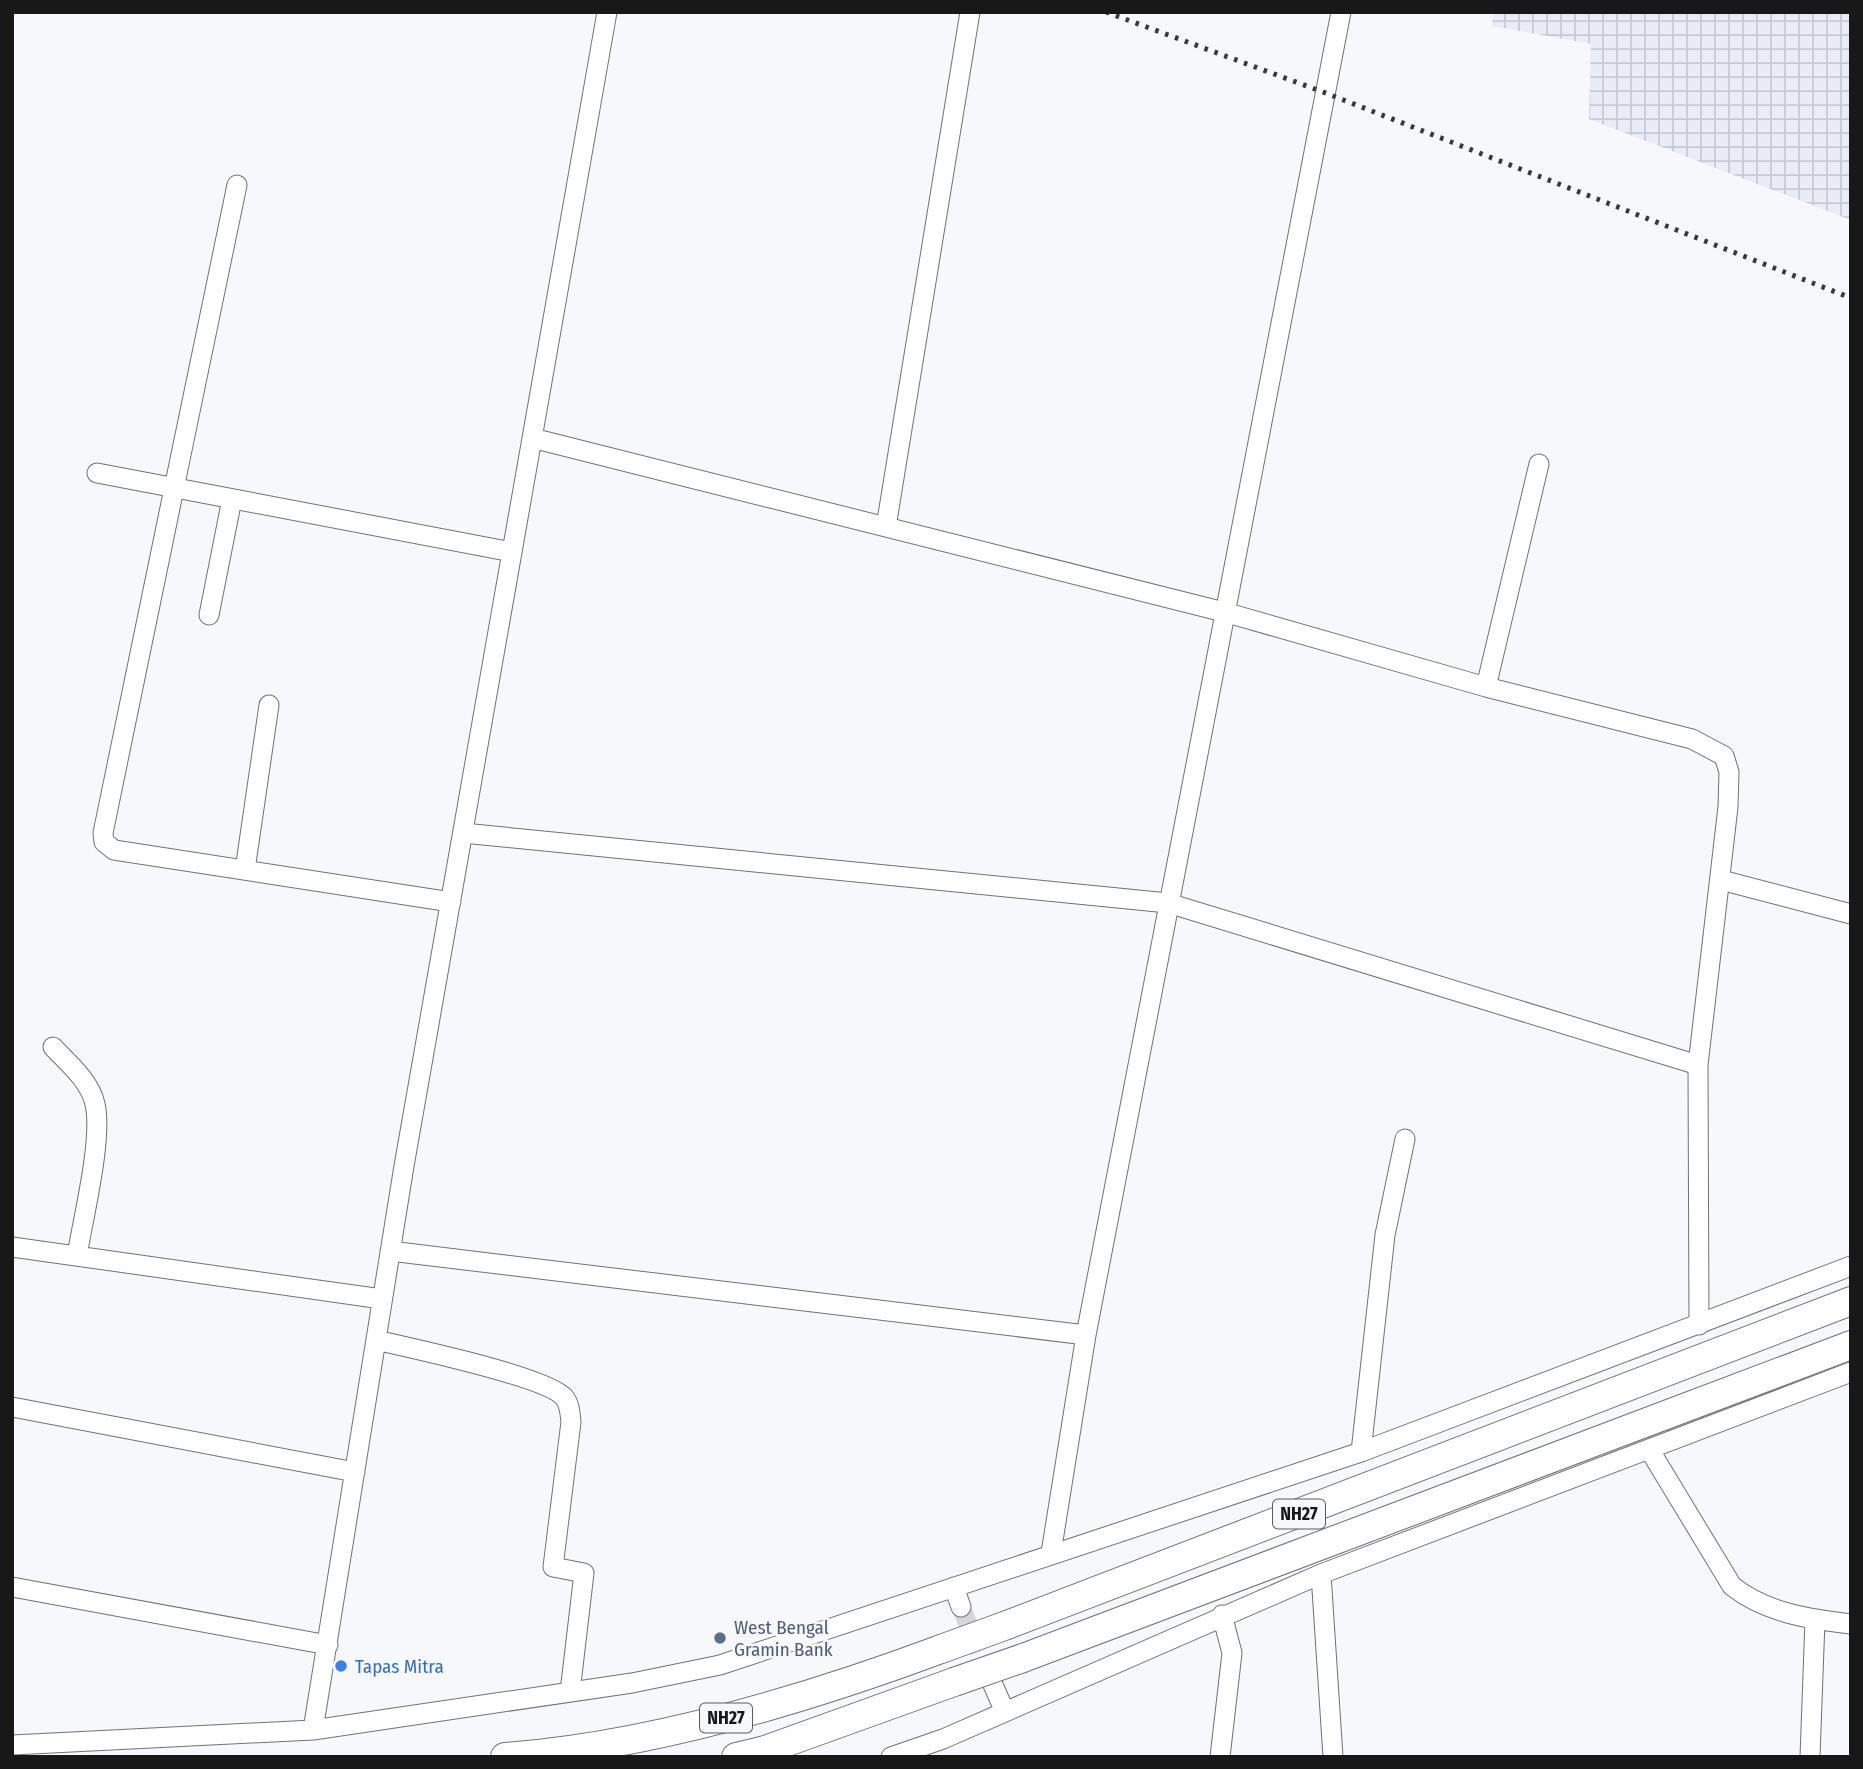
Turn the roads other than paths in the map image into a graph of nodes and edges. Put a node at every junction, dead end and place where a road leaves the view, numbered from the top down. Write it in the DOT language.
graph roads {
  1 [pos="607,12"];
  2 [pos="970,12"];
  3 [pos="1341,12"];
  4 [pos="237,185"];
  5 [pos="532,438"];
  6 [pos="1539,464"];
  7 [pos="97,473"];
  8 [pos="176,488"];
  9 [pos="232,499"];
  10 [pos="886,527"];
  11 [pos="512,552"];
  12 [pos="1224,612"];
  13 [pos="209,615"];
  14 [pos="1486,687"];
  15 [pos="269,705"];
  16 [pos="463,833"];
  17 [pos="245,870"];
  18 [pos="1721,880"];
  19 [pos="451,902"];
  20 [pos="1168,904"];
  21 [pos="1851,915"];
  22 [pos="53,1047"];
  23 [pos="1698,1065"];
  24 [pos="1405,1139"];
  25 [pos="12,1247"];
  26 [pos="390,1251"];
  27 [pos="77,1256"];
  28 [pos="1851,1266"];
  29 [pos="382,1299"];
  30 [pos="1851,1301"];
  31 [pos="1699,1325"];
  32 [pos="1086,1335"];
  33 [pos="376,1340"];
  34 [pos="1851,1345"];
  35 [pos="1851,1372"];
  36 [pos="12,1407"];
  37 [pos="1649,1449"];
  38 [pos="1361,1452"];
  39 [pos="355,1472"];
  40 [pos="1051,1553"];
  41 [pos="1321,1574"];
  42 [pos="12,1587"];
  43 [pos="954,1587"];
  44 [pos="961,1608"];
  45 [pos="1222,1615"];
  46 [pos="1815,1620"];
  47 [pos="1851,1624"];
  48 [pos="328,1645"];
  49 [pos="990,1678"];
  50 [pos="570,1692"];
  51 [pos="1005,1712"];
  52 [pos="313,1730"];
  53 [pos="12,1745"];
  54 [pos="505,1757"];
  55 [pos="736,1757"];
  56 [pos="891,1757"];
  57 [pos="1220,1757"];
  58 [pos="1333,1757"];
  59 [pos="1811,1757"];
  1 -- 5 [label="street"];
  2 -- 10 [label="street"];
  3 -- 12 [label="street"];
  4 -- 8 [label="street"];
  5 -- 10 [label="street"];
  5 -- 11 [label="street"];
  6 -- 14 [label="street"];
  7 -- 8 [label="street"];
  8 -- 9 [label="street"];
  8 -- 17 [label="street"];
  9 -- 11 [label="street"];
  9 -- 13 [label="street"];
  10 -- 12 [label="street"];
  11 -- 16 [label="street"];
  12 -- 14 [label="street"];
  12 -- 20 [label="street"];
  14 -- 18 [label="street"];
  15 -- 17 [label="street"];
  16 -- 19 [label="street"];
  16 -- 20 [label="street"];
  17 -- 19 [label="street"];
  18 -- 21 [label="street"];
  18 -- 23 [label="street"];
  19 -- 26 [label="street"];
  20 -- 23 [label="street"];
  20 -- 32 [label="street"];
  22 -- 27 [label="street"];
  23 -- 31 [label="street"];
  24 -- 38 [label="street"];
  25 -- 27 [label="street"];
  26 -- 29 [label="street"];
  26 -- 32 [label="street"];
  27 -- 29 [label="street"];
  28 -- 31 [label="street"];
  29 -- 33 [label="street"];
  30 -- 54 [label="highway, NH27, bridge"];
  31 -- 38 [label="street"];
  32 -- 40 [label="street"];
  33 -- 39 [label="street"];
  33 -- 50 [label="street"];
  34 -- 55 [label="highway, NH27, bridge"];
  35 -- 37 [label="street"];
  36 -- 39 [label="street"];
  37 -- 41 [label="street"];
  37 -- 46 [label="street"];
  38 -- 40 [label="street"];
  39 -- 48 [label="street"];
  40 -- 43 [label="street"];
  41 -- 45 [label="street"];
  41 -- 58 [label="street"];
  42 -- 48 [label="street"];
  43 -- 44 [label="street"];
  43 -- 50 [label="street"];
  45 -- 51 [label="street"];
  45 -- 57 [label="street"];
  46 -- 47 [label="street"];
  46 -- 59 [label="street"];
  48 -- 52 [label="street"];
  49 -- 51 [label="street"];
  50 -- 52 [label="street"];
  51 -- 56 [label="street"];
  52 -- 53 [label="street"];
}
